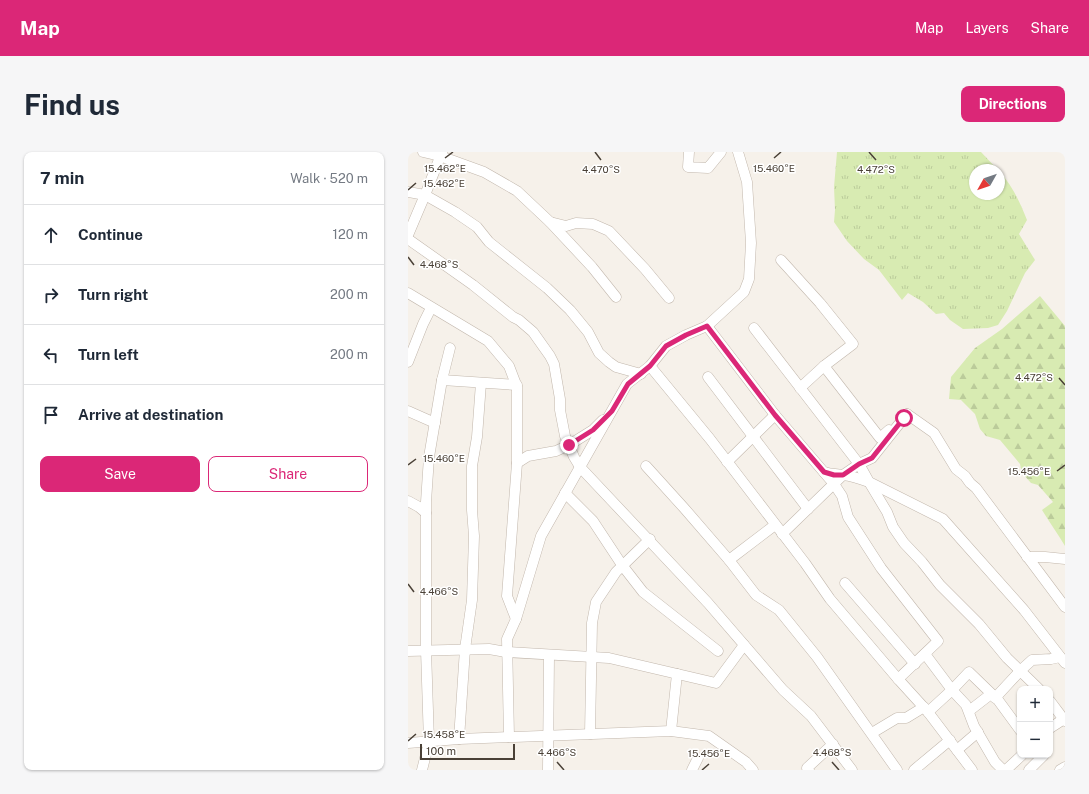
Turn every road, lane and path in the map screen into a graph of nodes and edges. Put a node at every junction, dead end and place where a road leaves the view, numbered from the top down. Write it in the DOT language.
graph roads {
  1 [pos="423,152"];
  2 [pos="689,152"];
  3 [pos="721,152"];
  4 [pos="738,152"];
  5 [pos="441,154"];
  6 [pos="408,192"];
  7 [pos="425,195"];
  8 [pos="550,222"];
  9 [pos="408,235"];
  10 [pos="408,239"];
  11 [pos="781,260"];
  12 [pos="408,293"];
  13 [pos="616,297"];
  14 [pos="669,298"];
  15 [pos="431,308"];
  16 [pos="707,326"];
  17 [pos="754,328"];
  18 [pos="450,348"];
  19 [pos="408,362"];
  20 [pos="650,366"];
  21 [pos="824,366"];
  22 [pos="640,374"];
  23 [pos="708,377"];
  24 [pos="442,380"];
  25 [pos="481,383"];
  26 [pos="517,385"];
  27 [pos="800,388"];
  28 [pos="408,411"];
  29 [pos="612,411"];
  30 [pos="907,414"];
  31 [pos="775,415"];
  32 [pos="435,423"];
  33 [pos="753,437"];
  34 [pos="569,445"];
  35 [pos="727,462"];
  36 [pos="517,463"];
  37 [pos="859,464"];
  38 [pos="580,466"];
  39 [pos="646,466"];
  40 [pos="824,472"];
  41 [pos="843,475"];
  42 [pos="869,482"];
  43 [pos="834,484"];
  44 [pos="565,493"];
  45 [pos="408,501"];
  46 [pos="808,509"];
  47 [pos="426,513"];
  48 [pos="775,525"];
  49 [pos="782,534"];
  50 [pos="650,539"];
  51 [pos="1027,557"];
  52 [pos="1065,558"];
  53 [pos="729,560"];
  54 [pos="622,566"];
  55 [pos="845,583"];
  56 [pos="1065,607"];
  57 [pos="516,618"];
  58 [pos="744,645"];
  59 [pos="465,649"];
  60 [pos="426,650"];
  61 [pos="408,651"];
  62 [pos="718,651"];
  63 [pos="506,652"];
  64 [pos="925,654"];
  65 [pos="549,655"];
  66 [pos="592,657"];
  67 [pos="1063,660"];
  68 [pos="915,664"];
  69 [pos="1021,670"];
  70 [pos="677,674"];
  71 [pos="898,679"];
  72 [pos="1036,686"];
  73 [pos="952,690"];
  74 [pos="993,696"];
  75 [pos="1053,704"];
  76 [pos="1053,705"];
  77 [pos="1065,708"];
  78 [pos="926,710"];
  79 [pos="969,711"];
  80 [pos="1064,720"];
  81 [pos="1017,726"];
  82 [pos="1053,726"];
  83 [pos="671,731"];
  84 [pos="978,732"];
  85 [pos="590,734"];
  86 [pos="872,734"];
  87 [pos="548,735"];
  88 [pos="509,737"];
  89 [pos="459,739"];
  90 [pos="950,740"];
  91 [pos="429,742"];
  92 [pos="408,743"];
  93 [pos="833,744"];
  94 [pos="957,750"];
  95 [pos="698,758"];
  96 [pos="1018,758"];
  97 [pos="1041,758"];
  98 [pos="1065,766"];
  99 [pos="919,768"];
  100 [pos="422,770"];
  101 [pos="548,770"];
  102 [pos="692,770"];
  103 [pos="753,770"];
  104 [pos="809,770"];
  105 [pos="852,770"];
  106 [pos="897,770"];
  107 [pos="972,770"];
  108 [pos="1004,770"];
  109 [pos="1029,770"];
  110 [pos="1060,770"];
  1 -- 5 [label="street"];
  2 -- 3 [label="street"];
  4 -- 16 [label="street"];
  5 -- 7 [label="street"];
  5 -- 8 [label="street"];
  6 -- 7 [label="street"];
  7 -- 9 [label="street"];
  7 -- 22 [label="street"];
  8 -- 13 [label="street"];
  8 -- 14 [label="street"];
  10 -- 34 [label="street"];
  11 -- 21 [label="street"];
  12 -- 15 [label="street"];
  15 -- 19 [label="street"];
  15 -- 26 [label="street"];
  16 -- 20 [label="street"];
  16 -- 31 [label="street"];
  17 -- 27 [label="street"];
  18 -- 24 [label="street"];
  20 -- 22 [label="street"];
  20 -- 35 [label="street"];
  21 -- 27 [label="street"];
  21 -- 30 [label="street"];
  22 -- 29 [label="street"];
  23 -- 33 [label="street"];
  24 -- 25 [label="street"];
  24 -- 32 [label="street"];
  25 -- 26 [label="street"];
  25 -- 59 [label="street"];
  26 -- 36 [label="street"];
  27 -- 37 [label="street"];
  28 -- 32 [label="street"];
  29 -- 34 [label="street"];
  29 -- 38 [label="street"];
  30 -- 37 [label="street"];
  30 -- 51 [label="street"];
  31 -- 33 [label="street"];
  31 -- 40 [label="street"];
  32 -- 47 [label="street"];
  33 -- 35 [label="street"];
  33 -- 46 [label="street"];
  34 -- 36 [label="street"];
  34 -- 38 [label="street"];
  35 -- 48 [label="street"];
  36 -- 57 [label="street"];
  37 -- 41 [label="street"];
  37 -- 42 [label="street"];
  38 -- 44 [label="street"];
  38 -- 50 [label="street"];
  39 -- 53 [label="street"];
  40 -- 41 [label="street"];
  40 -- 43 [label="street"];
  41 -- 42 [label="street"];
  41 -- 43 [label="street"];
  42 -- 67 [label="street"];
  42 -- 69 [label="street"];
  43 -- 46 [label="street"];
  43 -- 64 [label="street"];
  44 -- 54 [label="street"];
  44 -- 57 [label="street"];
  45 -- 47 [label="street"];
  46 -- 49 [label="street"];
  47 -- 60 [label="street"];
  48 -- 49 [label="street"];
  48 -- 53 [label="street"];
  49 -- 71 [label="street"];
  50 -- 54 [label="street"];
  50 -- 58 [label="street"];
  51 -- 52 [label="street"];
  51 -- 56 [label="street"];
  53 -- 86 [label="street"];
  54 -- 62 [label="street"];
  54 -- 66 [label="street"];
  55 -- 68 [label="street"];
  57 -- 63 [label="street"];
  58 -- 70 [label="street"];
  58 -- 93 [label="street"];
  59 -- 60 [label="street"];
  59 -- 63 [label="street"];
  59 -- 89 [label="street"];
  60 -- 61 [label="street"];
  60 -- 91 [label="street"];
  63 -- 65 [label="street"];
  63 -- 88 [label="street"];
  64 -- 68 [label="street"];
  64 -- 73 [label="street"];
  65 -- 66 [label="street"];
  65 -- 87 [label="street"];
  66 -- 70 [label="street"];
  66 -- 85 [label="street"];
  67 -- 69 [label="street"];
  68 -- 71 [label="street"];
  69 -- 72 [label="street"];
  69 -- 74 [label="street"];
  70 -- 83 [label="street"];
  71 -- 78 [label="street"];
  73 -- 74 [label="street"];
  73 -- 78 [label="street"];
  73 -- 79 [label="street"];
  74 -- 79 [label="street"];
  74 -- 81 [label="street"];
  75 -- 77 [label="street"];
  76 -- 80 [label="street"];
  78 -- 86 [label="street"];
  78 -- 90 [label="street"];
  79 -- 84 [label="street"];
  80 -- 82 [label="street"];
  83 -- 85 [label="street"];
  83 -- 103 [label="street"];
  84 -- 94 [label="street"];
  84 -- 108 [label="street"];
  85 -- 87 [label="street"];
  86 -- 106 [label="street"];
  87 -- 88 [label="street"];
  87 -- 101 [label="street"];
  88 -- 89 [label="street"];
  89 -- 91 [label="street"];
  90 -- 94 [label="street"];
  90 -- 99 [label="street"];
  91 -- 92 [label="street"];
  91 -- 100 [label="street"];
  93 -- 104 [label="street"];
  93 -- 105 [label="street"];
  94 -- 107 [label="street"];
  95 -- 102 [label="street"];
  96 -- 108 [label="street"];
  97 -- 109 [label="street"];
  98 -- 110 [label="street"];
}
